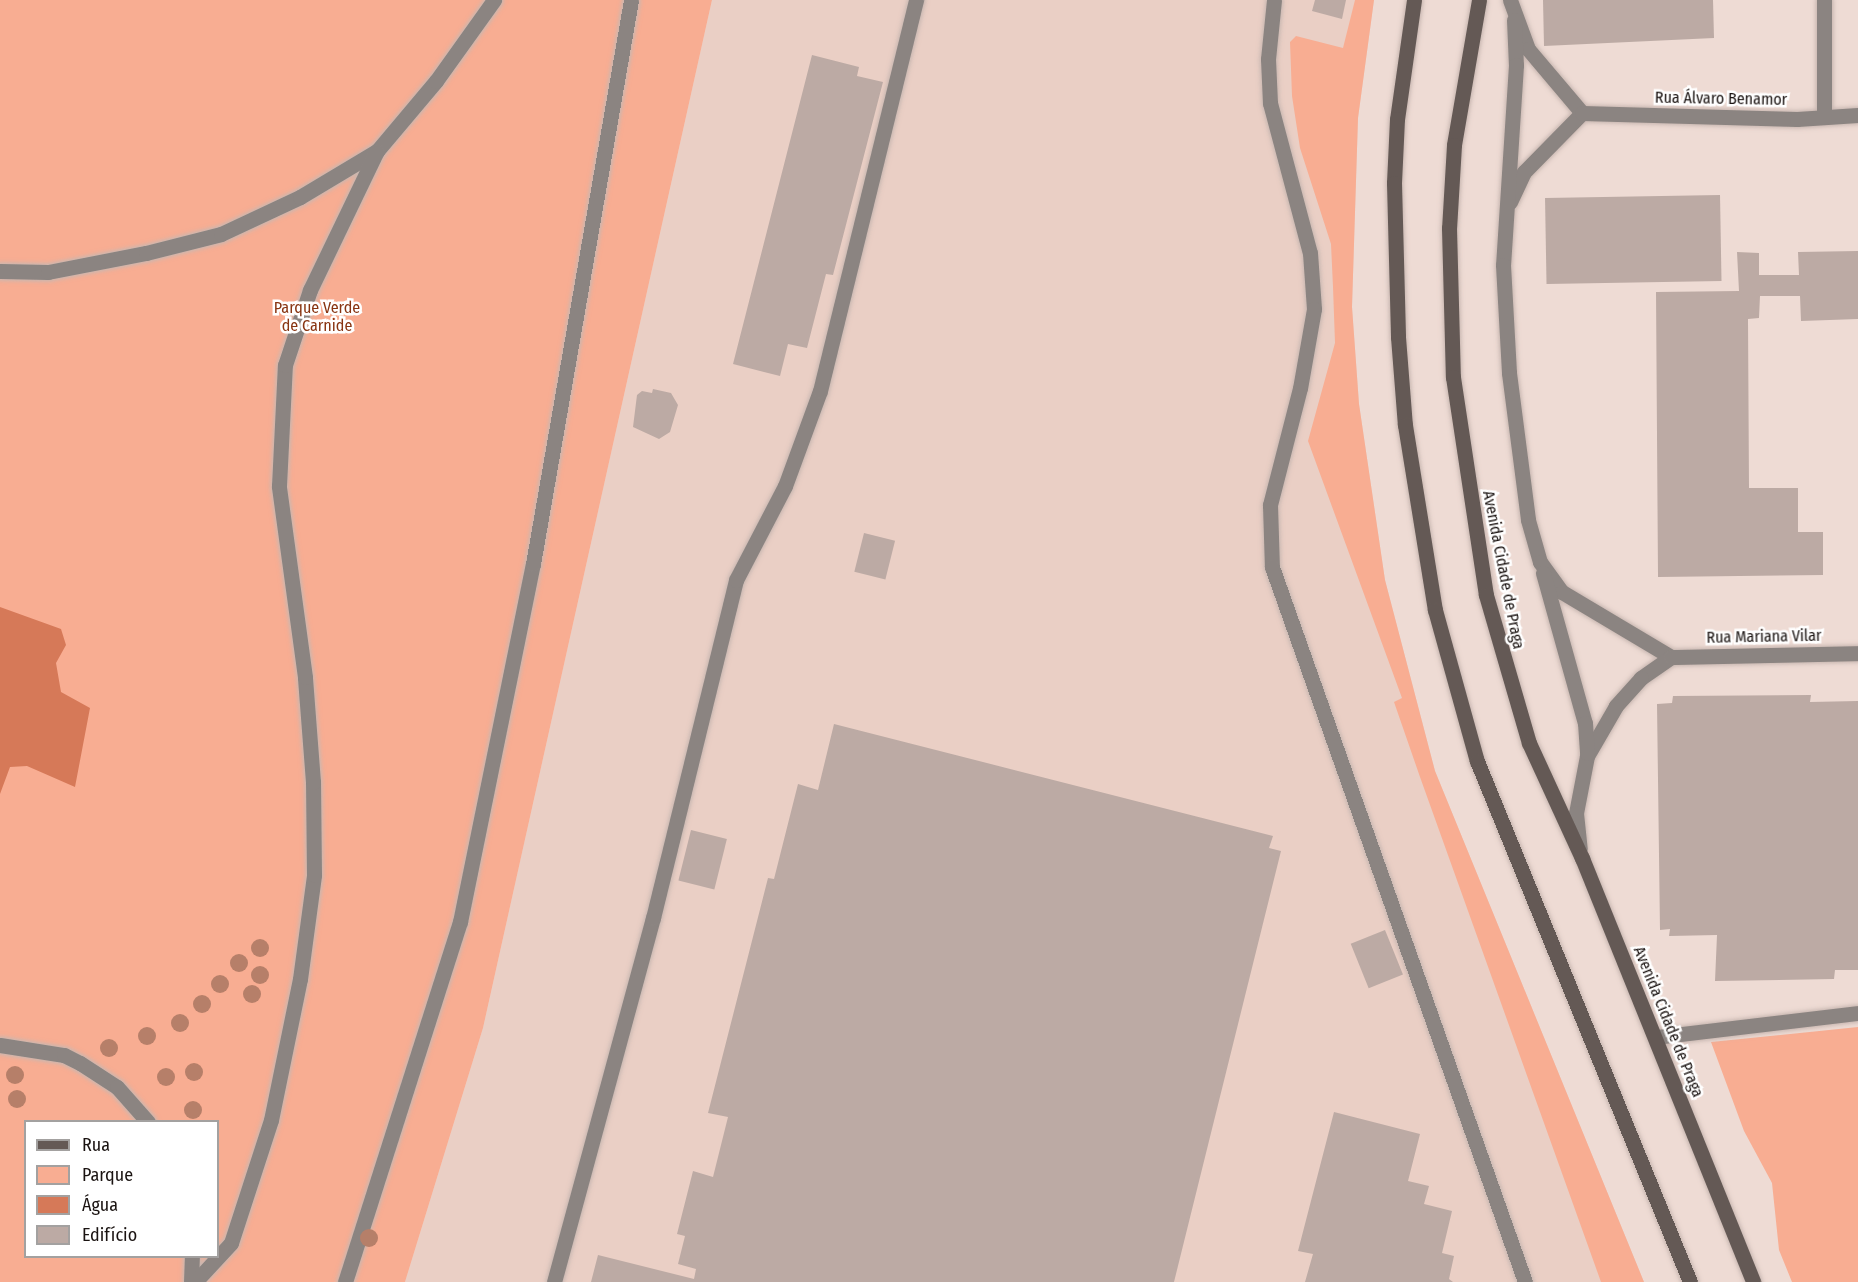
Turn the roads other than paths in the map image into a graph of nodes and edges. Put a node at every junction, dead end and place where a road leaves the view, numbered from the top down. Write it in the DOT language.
graph roads {
  1 [pos="494,0"];
  2 [pos="631,0"];
  3 [pos="916,0"];
  4 [pos="1274,0"];
  5 [pos="1414,0"];
  6 [pos="1479,0"];
  7 [pos="1510,0"];
  8 [pos="1824,0"];
  9 [pos="1514,20"];
  10 [pos="1582,113"];
  11 [pos="1858,116"];
  12 [pos="1824,117"];
  13 [pos="377,151"];
  14 [pos="1506,214"];
  15 [pos="0,271"];
  16 [pos="1540,562"];
  17 [pos="1858,654"];
  18 [pos="1671,657"];
  19 [pos="1587,756"];
  20 [pos="1582,858"];
  21 [pos="1858,1013"];
  22 [pos="1656,1037"];
  23 [pos="0,1045"];
  24 [pos="146,1120"];
  25 [pos="219,1255"];
  26 [pos="192,1258"];
  27 [pos="216,1258"];
  28 [pos="193,1282"];
  29 [pos="345,1282"];
  30 [pos="554,1282"];
  31 [pos="1525,1282"];
  32 [pos="1690,1282"];
  33 [pos="1753,1282"];
  1 -- 13 [label="street"];
  2 -- 29 [label="street"];
  3 -- 30 [label="street"];
  4 -- 31 [label="street"];
  5 -- 32 [label="main road"];
  6 -- 20 [label="main road, Avenida Cidade de Praga"];
  7 -- 9 [label="street"];
  8 -- 12 [label="street"];
  9 -- 10 [label="street"];
  9 -- 14 [label="street"];
  10 -- 12 [label="street, Rua Álvaro Benamor"];
  10 -- 14 [label="street"];
  11 -- 12 [label="street, Rua Álvaro Benamor"];
  13 -- 15 [label="street"];
  13 -- 25 [label="street"];
  14 -- 16 [label="street"];
  16 -- 18 [label="street"];
  16 -- 19 [label="street"];
  17 -- 18 [label="street, Rua Mariana Vilar"];
  18 -- 19 [label="street"];
  19 -- 20 [label="street"];
  20 -- 22 [label="main road, Avenida Cidade de Praga"];
  21 -- 22 [label="street"];
  22 -- 33 [label="main road, Avenida Cidade de Praga"];
  23 -- 24 [label="street"];
  26 -- 28 [label="street"];
  27 -- 28 [label="street"];
}
